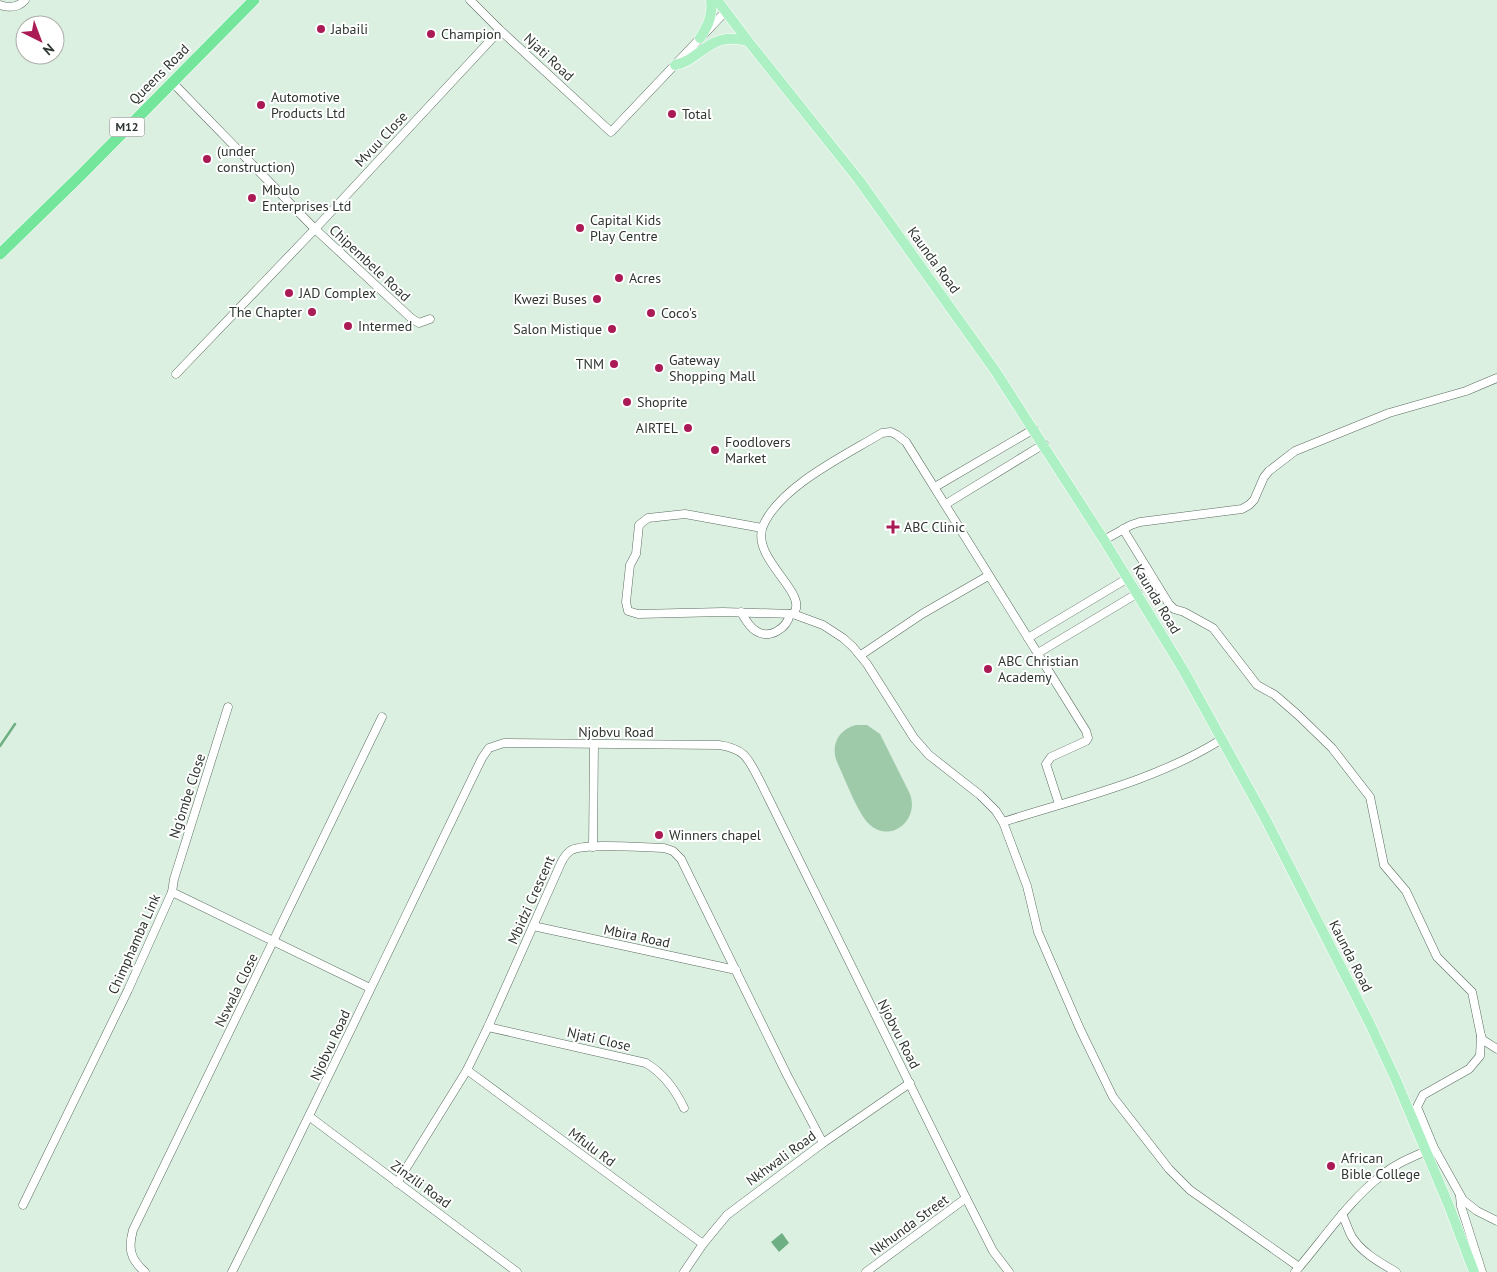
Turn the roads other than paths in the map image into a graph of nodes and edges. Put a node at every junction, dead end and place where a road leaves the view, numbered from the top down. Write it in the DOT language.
graph roads {
  1 [pos="25,0"];
  2 [pos="254,0"];
  3 [pos="470,0"];
  4 [pos="711,0"];
  5 [pos="717,0"];
  6 [pos="0,5"];
  7 [pos="726,11"];
  8 [pos="500,30"];
  9 [pos="700,38"];
  10 [pos="748,41"];
  11 [pos="675,65"];
  12 [pos="172,82"];
  13 [pos="315,229"];
  14 [pos="0,254"];
  15 [pos="430,319"];
  16 [pos="176,374"];
  17 [pos="1497,378"];
  18 [pos="1034,429"];
  19 [pos="1044,444"];
  20 [pos="935,487"];
  21 [pos="946,504"];
  22 [pos="762,528"];
  23 [pos="1123,529"];
  24 [pos="1104,540"];
  25 [pos="988,576"];
  26 [pos="1128,578"];
  27 [pos="1138,593"];
  28 [pos="741,612"];
  29 [pos="791,614"];
  30 [pos="1028,638"];
  31 [pos="1038,653"];
  32 [pos="861,655"];
  33 [pos="228,707"];
  34 [pos="382,717"];
  35 [pos="1222,739"];
  36 [pos="594,744"];
  37 [pos="1059,804"];
  38 [pos="1003,822"];
  39 [pos="593,847"];
  40 [pos="172,892"];
  41 [pos="533,926"];
  42 [pos="273,941"];
  43 [pos="736,970"];
  44 [pos="370,988"];
  45 [pos="488,1027"];
  46 [pos="1481,1036"];
  47 [pos="1497,1049"];
  48 [pos="467,1070"];
  49 [pos="910,1083"];
  50 [pos="684,1108"];
  51 [pos="310,1117"];
  52 [pos="823,1142"];
  53 [pos="1426,1151"];
  54 [pos="396,1183"];
  55 [pos="1460,1194"];
  56 [pos="966,1198"];
  57 [pos="23,1205"];
  58 [pos="1342,1214"];
  59 [pos="1497,1220"];
  60 [pos="703,1244"];
  61 [pos="1297,1270"];
  62 [pos="145,1272"];
  63 [pos="232,1272"];
  64 [pos="517,1272"];
  65 [pos="684,1272"];
  66 [pos="866,1272"];
  67 [pos="1008,1272"];
  68 [pos="1396,1272"];
  69 [pos="1474,1272"];
  70 [pos="1482,1272"];
  1 -- 6 [label="street"];
  2 -- 12 [label="highway, Queens Road / M12"];
  3 -- 8 [label="street, Njati Road"];
  4 -- 9 [label="main road"];
  5 -- 7 [label="main road, Kaunda Road"];
  7 -- 9 [label="street"];
  7 -- 10 [label="main road, Kaunda Road"];
  8 -- 11 [label="street, Njati Road"];
  8 -- 13 [label="street, Mvuu Close"];
  9 -- 11 [label="street"];
  10 -- 11 [label="main road"];
  10 -- 18 [label="main road, Kaunda Road"];
  12 -- 13 [label="street, Chipembele Road"];
  12 -- 14 [label="highway, Queens Road / M12"];
  13 -- 15 [label="street, Chipembele Road"];
  13 -- 16 [label="street, Mvuu Close"];
  17 -- 23 [label="street"];
  18 -- 19 [label="main road, Kaunda Road"];
  18 -- 20 [label="street"];
  19 -- 21 [label="street"];
  19 -- 24 [label="main road, Kaunda Road"];
  20 -- 21 [label="street"];
  20 -- 22 [label="street"];
  21 -- 25 [label="street"];
  22 -- 28 [label="street"];
  22 -- 29 [label="street"];
  23 -- 24 [label="street"];
  23 -- 46 [label="street"];
  24 -- 26 [label="main road, Kaunda Road"];
  25 -- 30 [label="street"];
  25 -- 32 [label="street"];
  26 -- 27 [label="main road, Kaunda Road"];
  26 -- 30 [label="street"];
  27 -- 31 [label="street"];
  27 -- 35 [label="main road, Kaunda Road"];
  28 -- 29 [label="street"];
  28 -- 29 [label="street"];
  29 -- 32 [label="street"];
  30 -- 31 [label="street"];
  31 -- 37 [label="street"];
  32 -- 38 [label="street"];
  33 -- 40 [label="street, Ng'ombe Close"];
  34 -- 42 [label="street, Nswala Close"];
  35 -- 37 [label="street"];
  35 -- 53 [label="main road, Kaunda Road"];
  36 -- 39 [label="street"];
  36 -- 44 [label="street, Njobvu Road"];
  36 -- 49 [label="street, Njobvu Road"];
  37 -- 38 [label="street"];
  38 -- 61 [label="street"];
  39 -- 41 [label="street, Mbidzi Crescent"];
  39 -- 43 [label="street, Mbidzi Crescent"];
  40 -- 42 [label="street, Chimphamba Link"];
  40 -- 57 [label="street, Chimphamba Link"];
  41 -- 43 [label="street, Mbira Road"];
  41 -- 45 [label="street, Mbidzi Crescent"];
  42 -- 44 [label="street, Chimphamba Link"];
  42 -- 62 [label="street, Nswala Close"];
  43 -- 52 [label="street, Mbidzi Crescent"];
  44 -- 51 [label="street, Njobvu Road"];
  45 -- 48 [label="street, Mbidzi Crescent"];
  45 -- 50 [label="street, Njati Close"];
  46 -- 47 [label="street"];
  46 -- 55 [label="street"];
  48 -- 54 [label="street, Mbidzi Crescent"];
  48 -- 60 [label="street, Mfulu Rd"];
  49 -- 52 [label="street, Nkhwali Road"];
  49 -- 56 [label="street, Njobvu Road"];
  51 -- 54 [label="street, Zinzili Road"];
  51 -- 63 [label="street, Njobvu Road"];
  52 -- 60 [label="street, Nkhwali Road"];
  53 -- 58 [label="street"];
  53 -- 69 [label="main road, Kaunda Road"];
  54 -- 64 [label="street, Zinzili Road"];
  55 -- 59 [label="street"];
  55 -- 70 [label="street"];
  56 -- 66 [label="street, Nkhunda Street"];
  56 -- 67 [label="street, Njobvu Road"];
  58 -- 61 [label="street"];
  58 -- 68 [label="street"];
  60 -- 65 [label="street, Nkhwali Road"];
}
